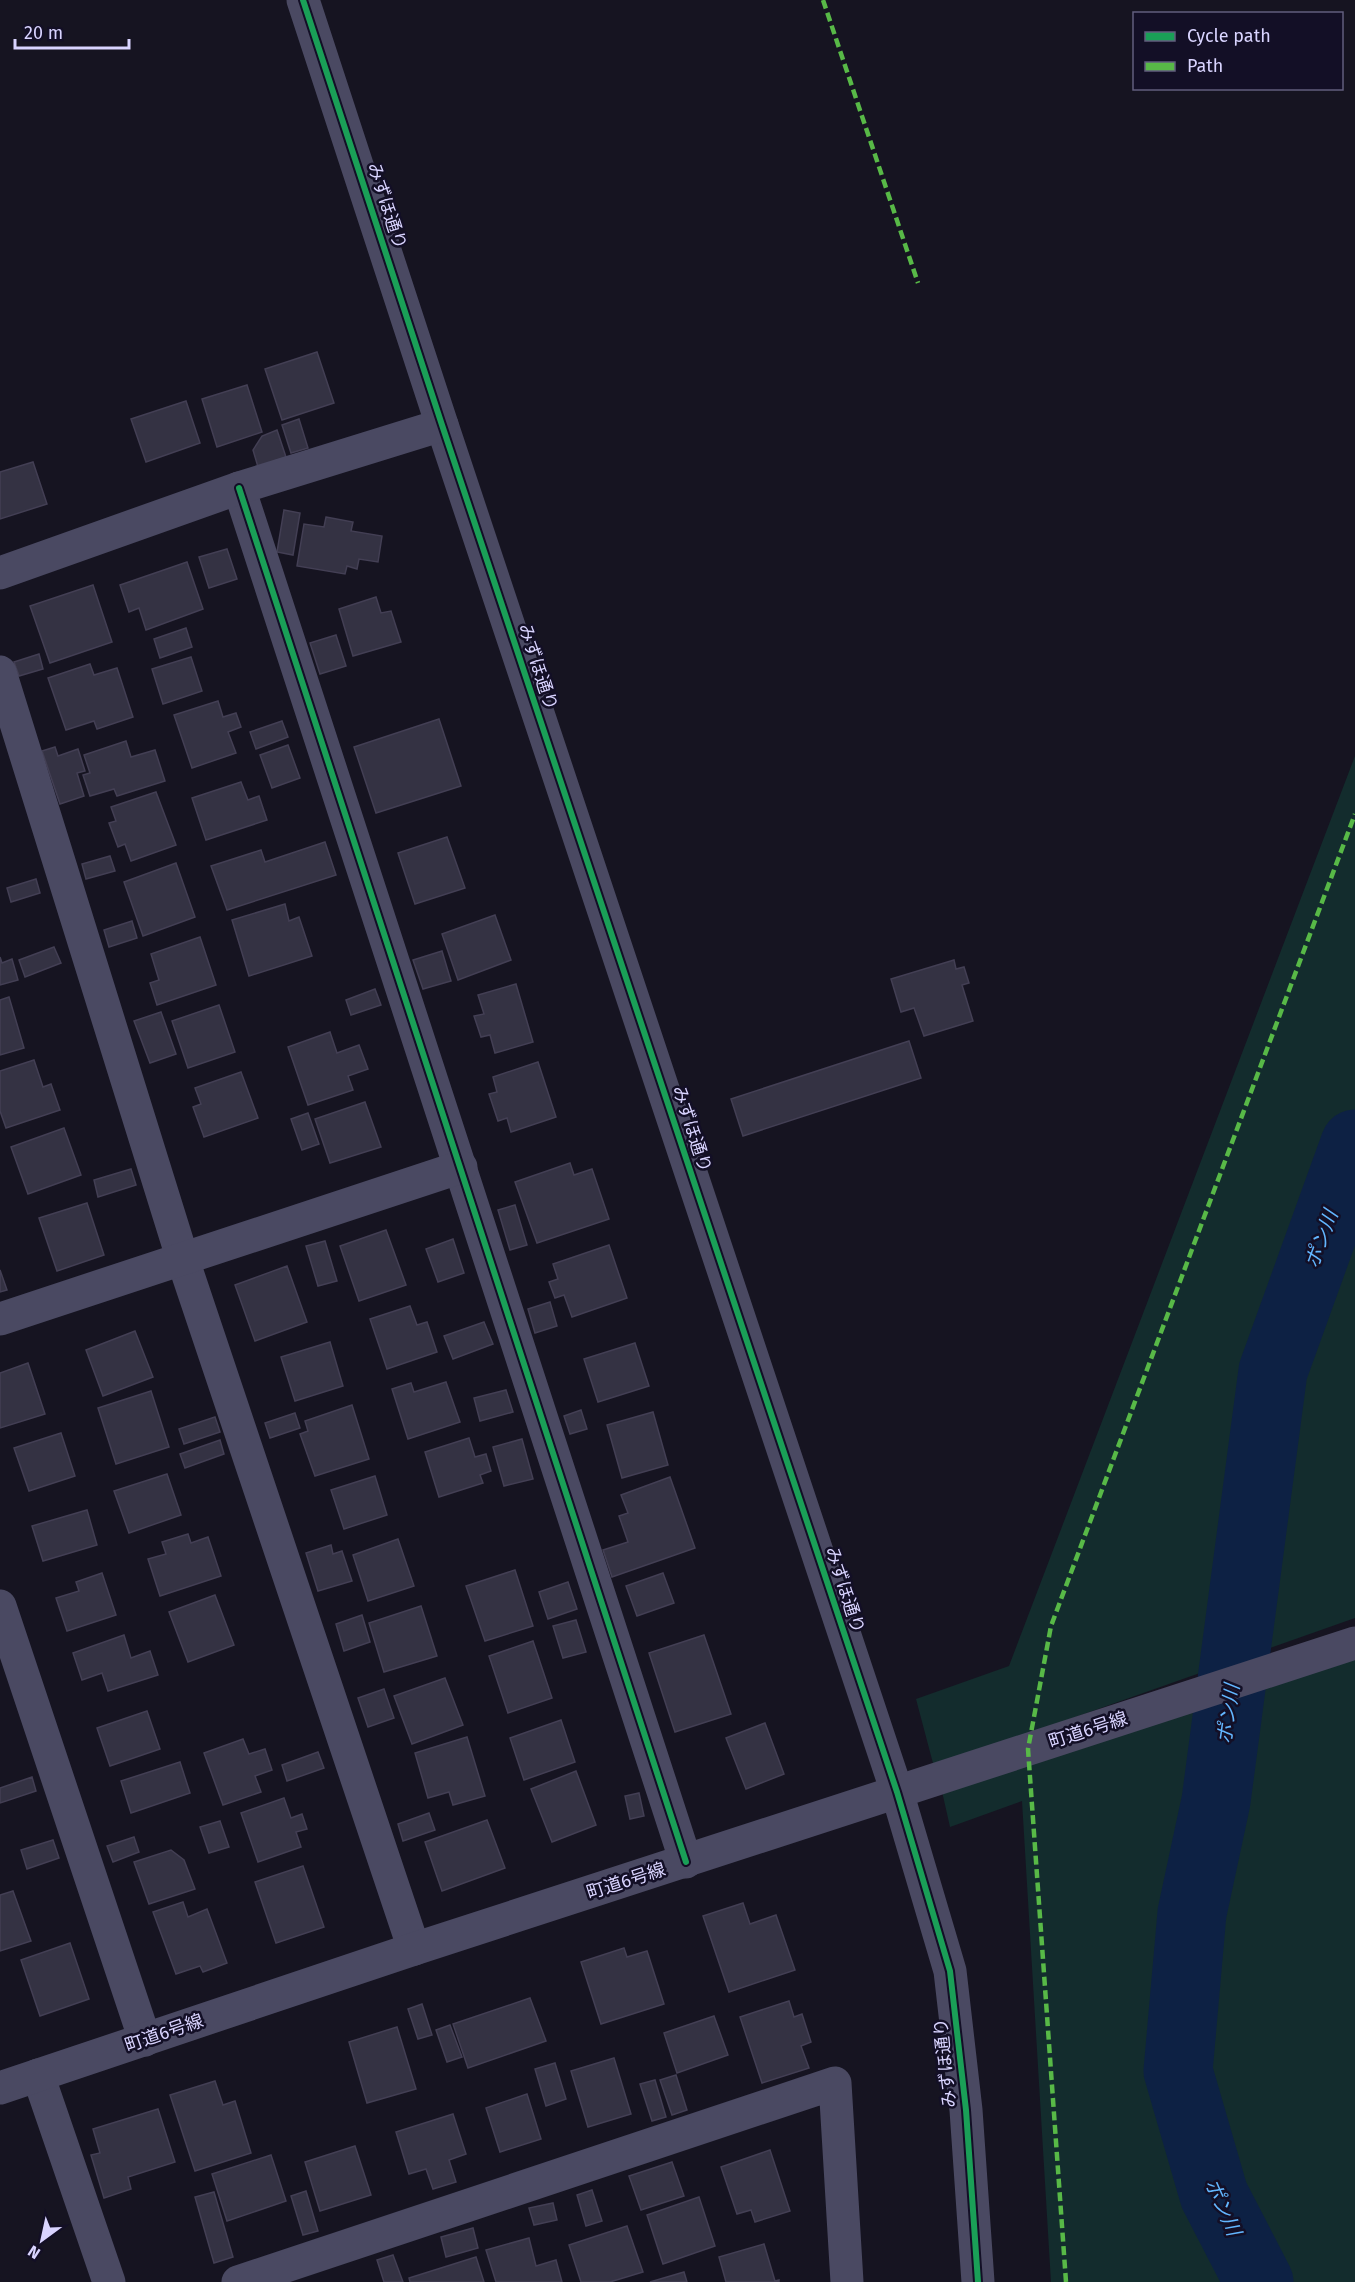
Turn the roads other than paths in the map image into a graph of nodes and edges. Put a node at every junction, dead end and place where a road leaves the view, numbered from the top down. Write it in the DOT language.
graph roads {
  1 [pos="303,0"];
  2 [pos="442,425"];
  3 [pos="239,488"];
  4 [pos="0,573"];
  5 [pos="0,672"];
  6 [pos="461,1167"];
  7 [pos="183,1260"];
  8 [pos="0,1319"];
  9 [pos="0,1606"];
  10 [pos="1355,1643"];
  11 [pos="897,1792"];
  12 [pos="686,1862"];
  13 [pos="414,1949"];
  14 [pos="145,2040"];
  15 [pos="38,2075"];
  16 [pos="0,2088"];
  17 [pos="109,2282"];
  18 [pos="238,2282"];
  19 [pos="848,2282"];
  20 [pos="978,2282"];
  1 -- 2 [label="street, みずほ通り"];
  2 -- 3 [label="street"];
  2 -- 11 [label="street, みずほ通り"];
  3 -- 4 [label="street"];
  3 -- 6 [label="street"];
  5 -- 7 [label="street"];
  6 -- 7 [label="street"];
  6 -- 12 [label="street"];
  7 -- 8 [label="street"];
  7 -- 13 [label="street"];
  9 -- 14 [label="street"];
  10 -- 11 [label="street, 町道6号線"];
  11 -- 12 [label="street, 町道6号線"];
  11 -- 20 [label="street, みずほ通り"];
  12 -- 13 [label="street, 町道6号線"];
  13 -- 14 [label="street, 町道6号線"];
  14 -- 15 [label="street, 町道6号線"];
  15 -- 16 [label="street, 町道6号線"];
  15 -- 17 [label="street"];
  18 -- 19 [label="street"];
}
